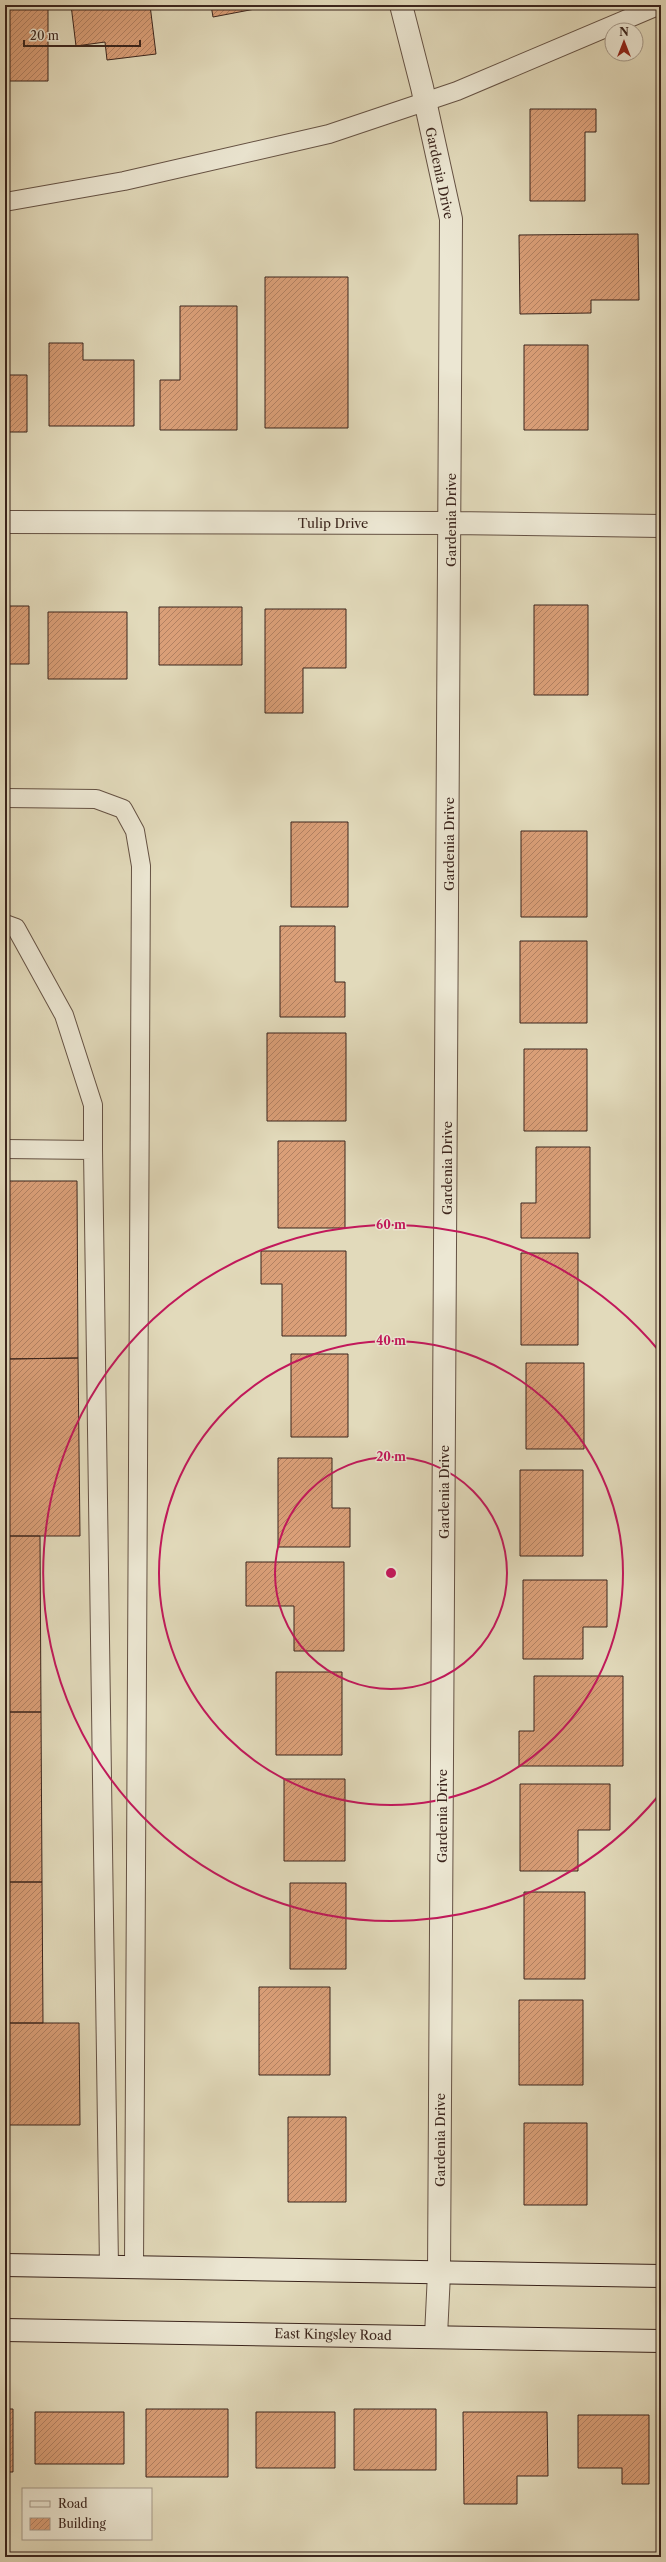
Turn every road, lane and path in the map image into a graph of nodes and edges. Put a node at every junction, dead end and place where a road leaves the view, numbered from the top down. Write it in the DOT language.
graph roads {
  1 [pos="401,5"];
  2 [pos="660,5"];
  3 [pos="425,102"];
  4 [pos="5,202"];
  5 [pos="5,522"];
  6 [pos="451,523"];
  7 [pos="661,526"];
  8 [pos="5,798"];
  9 [pos="5,924"];
  10 [pos="5,1149"];
  11 [pos="93,1150"];
  12 [pos="5,2265"];
  13 [pos="109,2267"];
  14 [pos="134,2268"];
  15 [pos="439,2273"];
  16 [pos="661,2276"];
  17 [pos="5,2330"];
  18 [pos="436,2336"];
  19 [pos="661,2341"];
  1 -- 3 [label="street, Gardenia Drive"];
  2 -- 3 [label="lane"];
  3 -- 4 [label="lane"];
  3 -- 6 [label="street, Gardenia Drive"];
  5 -- 6 [label="street, Tulip Drive"];
  6 -- 7 [label="street, Tulip Drive"];
  6 -- 15 [label="street, Gardenia Drive"];
  8 -- 14 [label="lane"];
  9 -- 11 [label="lane"];
  10 -- 11 [label="lane"];
  11 -- 13 [label="lane"];
  12 -- 13 [label="street"];
  13 -- 14 [label="street"];
  14 -- 15 [label="street"];
  15 -- 16 [label="street"];
  15 -- 18 [label="street, Gardenia Drive"];
  17 -- 18 [label="street, East Kingsley Road"];
  18 -- 19 [label="street, East Kingsley Road"];
}
